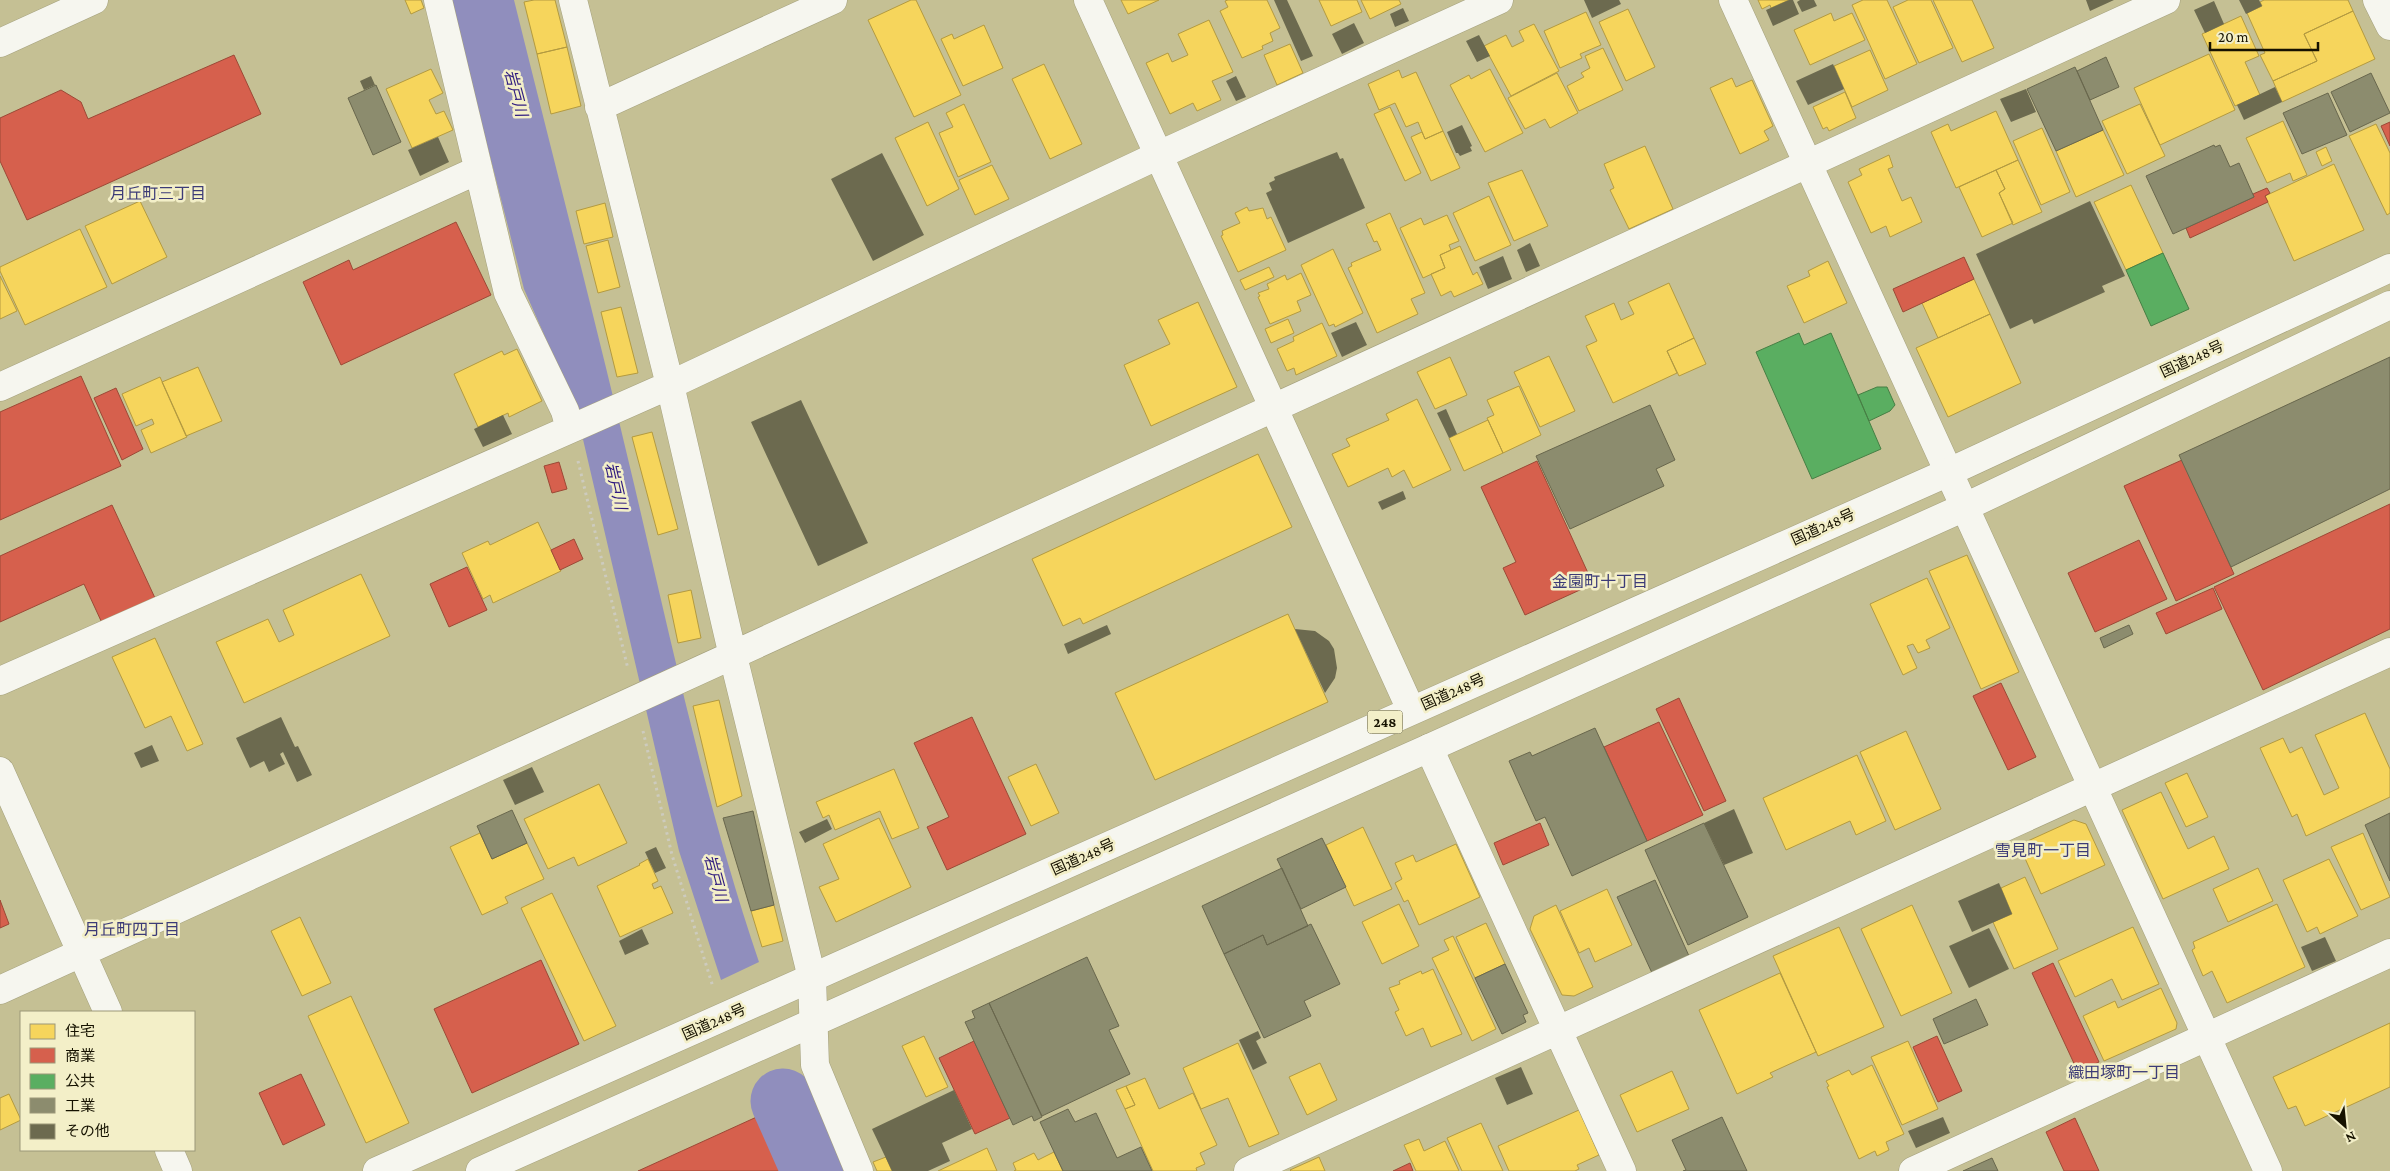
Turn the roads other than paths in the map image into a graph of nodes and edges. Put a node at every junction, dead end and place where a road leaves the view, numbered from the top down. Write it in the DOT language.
graph roads {
  1 [pos="94,0"];
  2 [pos="438,0"];
  3 [pos="573,0"];
  4 [pos="833,0"];
  5 [pos="1088,0"];
  6 [pos="1500,0"];
  7 [pos="1733,0"];
  8 [pos="2166,0"];
  9 [pos="2377,0"];
  10 [pos="2390,26"];
  11 [pos="0,43"];
  12 [pos="599,107"];
  13 [pos="1159,155"];
  14 [pos="1808,164"];
  15 [pos="478,170"];
  16 [pos="2390,268"];
  17 [pos="2390,305"];
  18 [pos="670,384"];
  19 [pos="0,388"];
  20 [pos="1274,408"];
  21 [pos="574,427"];
  22 [pos="1949,472"];
  23 [pos="1965,507"];
  24 [pos="2390,652"];
  25 [pos="733,656"];
  26 [pos="0,681"];
  27 [pos="1411,710"];
  28 [pos="1429,748"];
  29 [pos="0,771"];
  30 [pos="2093,788"];
  31 [pos="82,954"];
  32 [pos="2390,954"];
  33 [pos="812,978"];
  34 [pos="0,990"];
  35 [pos="108,1011"];
  36 [pos="814,1022"];
  37 [pos="1558,1030"];
  38 [pos="2207,1037"];
  39 [pos="169,1151"];
  40 [pos="178,1171"];
  41 [pos="377,1171"];
  42 [pos="480,1171"];
  43 [pos="859,1171"];
  44 [pos="1248,1171"];
  45 [pos="1622,1171"];
  46 [pos="1913,1171"];
  47 [pos="2268,1171"];
  1 -- 11 [label="main road"];
  2 -- 15 [label="main road"];
  3 -- 12 [label="main road"];
  4 -- 12 [label="main road"];
  5 -- 13 [label="main road"];
  6 -- 13 [label="main road"];
  7 -- 14 [label="main road"];
  8 -- 14 [label="main road"];
  9 -- 10 [label="main road"];
  12 -- 18 [label="main road"];
  13 -- 18 [label="main road"];
  13 -- 20 [label="main road"];
  14 -- 20 [label="main road"];
  14 -- 22 [label="main road"];
  15 -- 19 [label="main road"];
  15 -- 21 [label="main road"];
  16 -- 22 [label="main road, 国道248号 / 248"];
  17 -- 23 [label="main road"];
  18 -- 21 [label="main road"];
  18 -- 25 [label="main road"];
  20 -- 25 [label="main road"];
  20 -- 27 [label="main road"];
  21 -- 26 [label="main road"];
  22 -- 23 [label="main road"];
  22 -- 27 [label="main road, 国道248号 / 248"];
  23 -- 28 [label="main road"];
  23 -- 30 [label="main road"];
  24 -- 30 [label="main road"];
  25 -- 31 [label="main road"];
  25 -- 33 [label="main road"];
  27 -- 33 [label="main road, 国道248号 / 248"];
  28 -- 36 [label="main road"];
  28 -- 37 [label="main road"];
  29 -- 31 [label="main road"];
  30 -- 37 [label="main road"];
  30 -- 38 [label="main road"];
  31 -- 34 [label="main road"];
  31 -- 35 [label="main road"];
  32 -- 38 [label="main road"];
  33 -- 36 [label="main road"];
  33 -- 41 [label="main road, 国道248号 / 248"];
  36 -- 42 [label="main road"];
  36 -- 43 [label="main road"];
  37 -- 44 [label="main road"];
  37 -- 45 [label="main road"];
  38 -- 46 [label="main road"];
  38 -- 47 [label="main road"];
  39 -- 40 [label="main road"];
}
